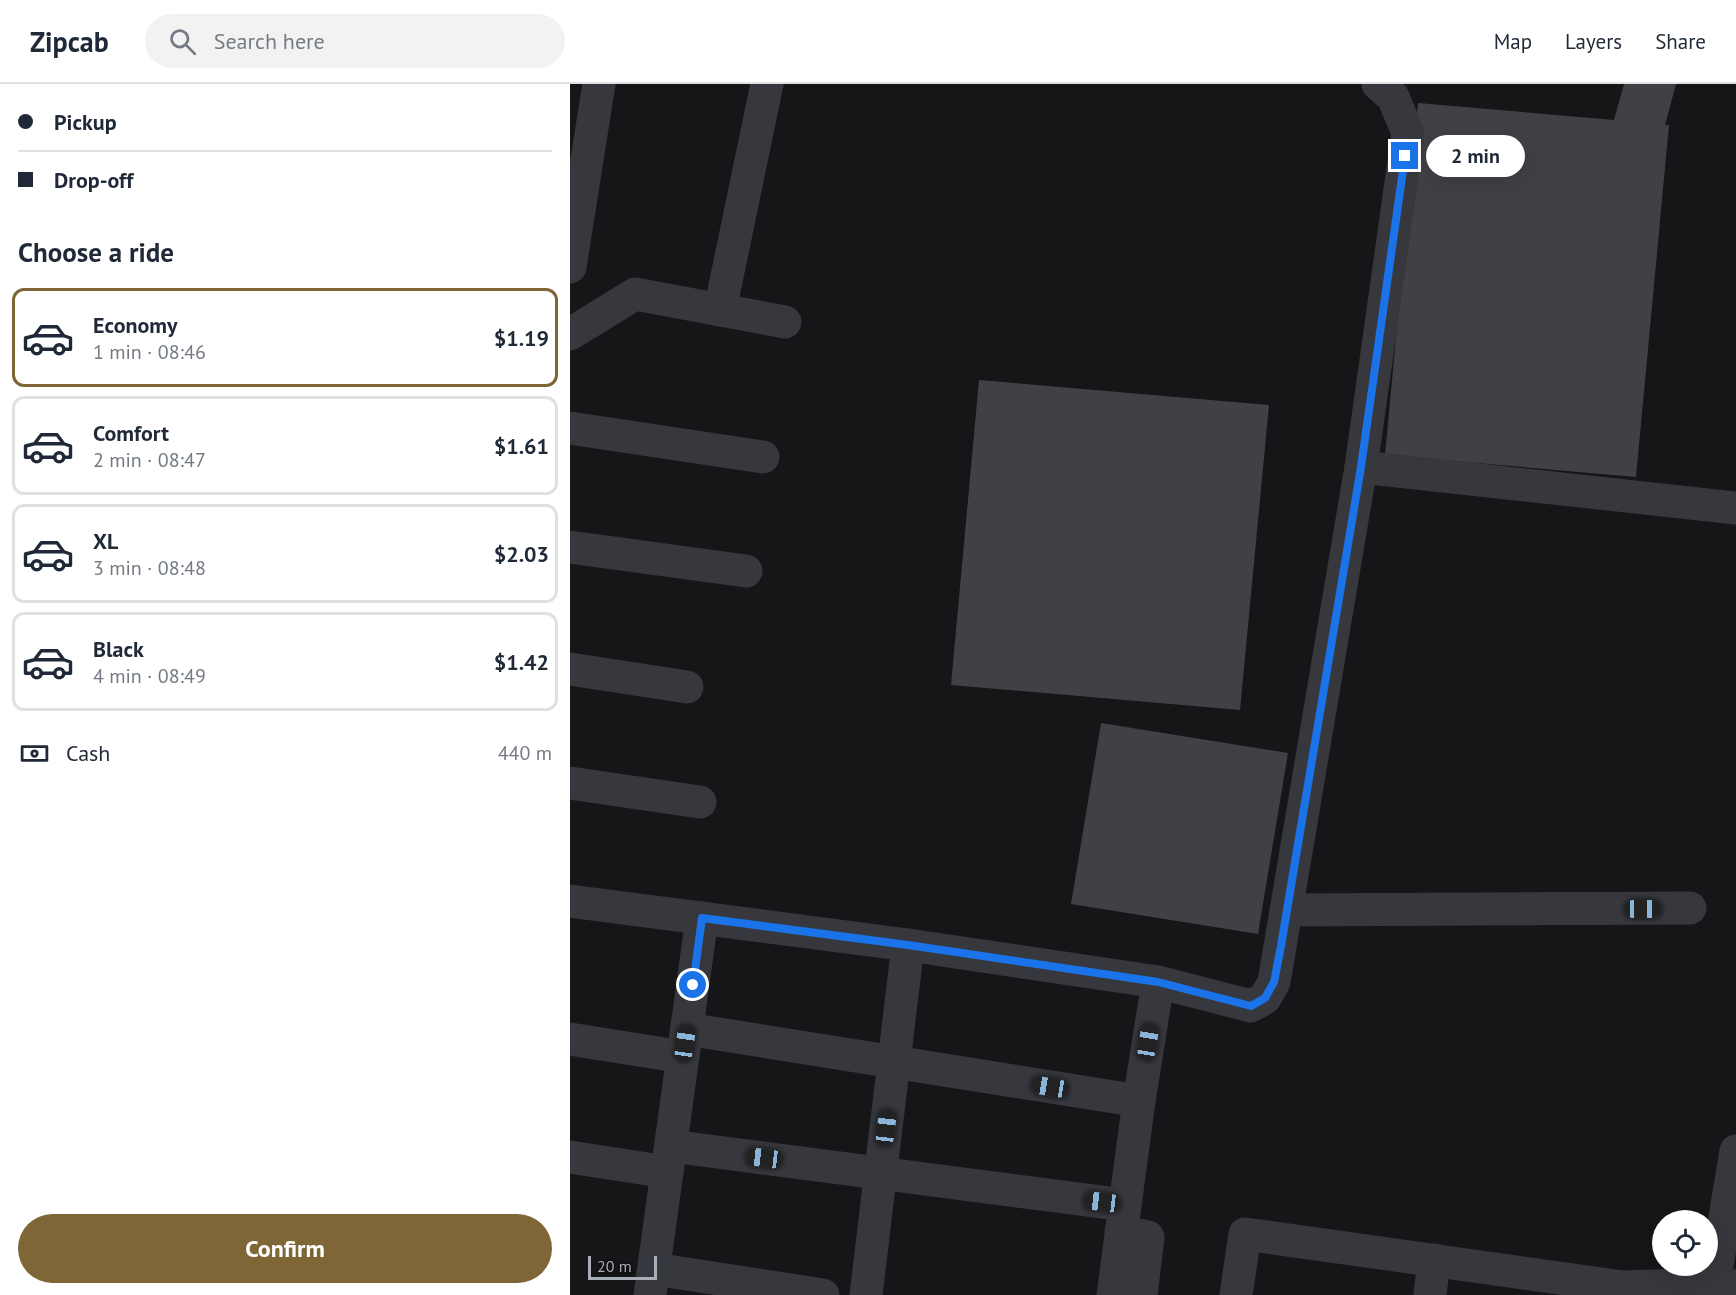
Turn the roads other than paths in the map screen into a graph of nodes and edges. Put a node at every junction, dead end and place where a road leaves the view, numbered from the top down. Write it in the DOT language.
graph roads {
  1 [pos="598,84"];
  2 [pos="767,84"];
  3 [pos="1378,84"];
  4 [pos="570,267"];
  5 [pos="720,310"];
  6 [pos="785,322"];
  7 [pos="570,333"];
  8 [pos="570,428"];
  9 [pos="763,457"];
  10 [pos="1361,467"];
  11 [pos="1736,508"];
  12 [pos="570,547"];
  13 [pos="746,571"];
  14 [pos="570,669"];
  15 [pos="687,687"];
  16 [pos="570,783"];
  17 [pos="700,802"];
  18 [pos="570,901"];
  19 [pos="1690,908"];
  20 [pos="1287,910"];
  21 [pos="702,918"];
  22 [pos="908,945"];
  23 [pos="1158,982"];
  24 [pos="570,1039"];
  25 [pos="685,1043"];
  26 [pos="894,1062"];
  27 [pos="1139,1101"];
  28 [pos="1736,1151"];
  29 [pos="570,1157"];
  30 [pos="669,1159"];
  31 [pos="881,1173"];
  32 [pos="1123,1218"];
  33 [pos="1434,1260"];
  34 [pos="652,1282"];
  35 [pos="1725,1285"];
  36 [pos="1622,1291"];
  37 [pos="822,1295"];
  38 [pos="866,1295"];
  39 [pos="1113,1295"];
  40 [pos="1141,1295"];
  41 [pos="1236,1295"];
  42 [pos="1430,1295"];
  1 -- 4 [label="street"];
  2 -- 5 [label="street"];
  3 -- 10 [label="street"];
  5 -- 6 [label="street"];
  5 -- 7 [label="street"];
  8 -- 9 [label="street"];
  10 -- 11 [label="street"];
  10 -- 20 [label="street"];
  12 -- 13 [label="street"];
  14 -- 15 [label="street"];
  16 -- 17 [label="street"];
  18 -- 21 [label="street"];
  19 -- 20 [label="street"];
  20 -- 23 [label="street"];
  21 -- 22 [label="street"];
  21 -- 25 [label="street"];
  22 -- 23 [label="street"];
  22 -- 26 [label="street"];
  23 -- 27 [label="street"];
  24 -- 25 [label="street"];
  25 -- 26 [label="street"];
  25 -- 30 [label="street"];
  26 -- 27 [label="street"];
  26 -- 31 [label="street"];
  27 -- 32 [label="street"];
  28 -- 35 [label="street"];
  29 -- 30 [label="street"];
  30 -- 31 [label="street"];
  30 -- 34 [label="street"];
  31 -- 32 [label="street"];
  31 -- 38 [label="street"];
  32 -- 39 [label="street"];
  32 -- 40 [label="street"];
  33 -- 36 [label="street"];
  33 -- 41 [label="street"];
  33 -- 42 [label="street"];
  34 -- 37 [label="street"];
  35 -- 36 [label="street"];
}
